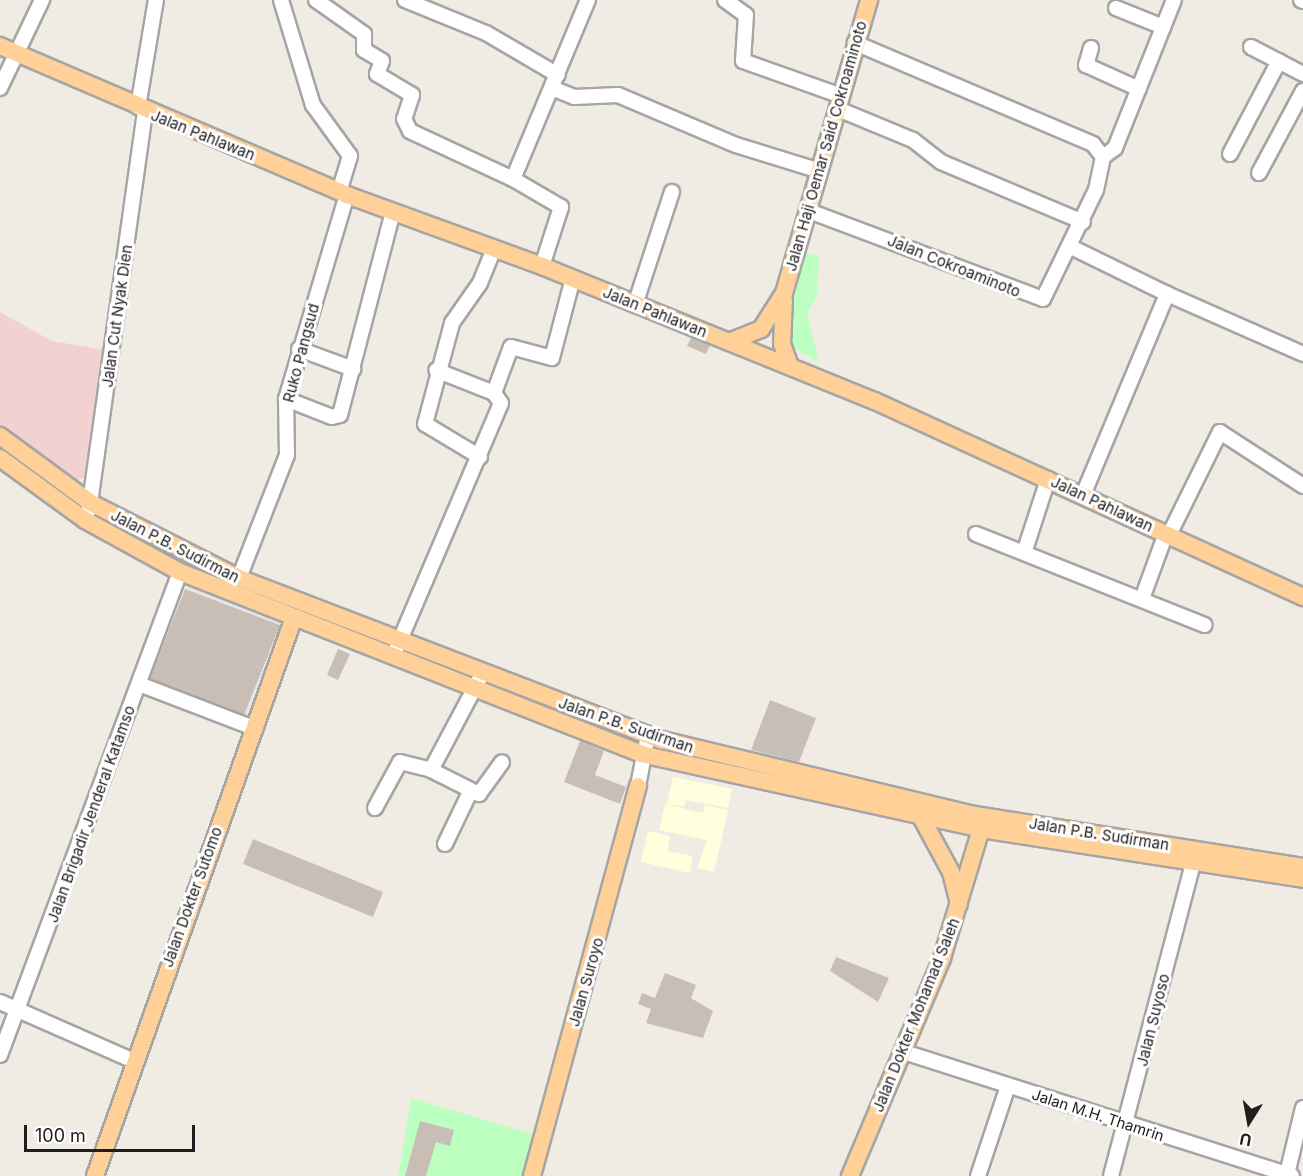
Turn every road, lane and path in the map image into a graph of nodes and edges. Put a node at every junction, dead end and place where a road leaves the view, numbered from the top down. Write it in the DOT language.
graph roads {
  1 [pos="42,0"];
  2 [pos="156,0"];
  3 [pos="281,0"];
  4 [pos="316,0"];
  5 [pos="405,0"];
  6 [pos="588,0"];
  7 [pos="724,0"];
  8 [pos="868,0"];
  9 [pos="1174,0"];
  10 [pos="1116,8"];
  11 [pos="1164,27"];
  12 [pos="855,44"];
  13 [pos="0,46"];
  14 [pos="1251,47"];
  15 [pos="1091,48"];
  16 [pos="19,55"];
  17 [pos="1279,61"];
  18 [pos="1303,74"];
  19 [pos="558,75"];
  20 [pos="0,88"];
  21 [pos="552,88"];
  22 [pos="1139,89"];
  23 [pos="1303,91"];
  24 [pos="840,103"];
  25 [pos="141,109"];
  26 [pos="1230,154"];
  27 [pos="1103,157"];
  28 [pos="820,171"];
  29 [pos="1259,173"];
  30 [pos="513,178"];
  31 [pos="672,192"];
  32 [pos="343,193"];
  33 [pos="809,211"];
  34 [pos="393,212"];
  35 [pos="1083,222"];
  36 [pos="1071,247"];
  37 [pos="494,248"];
  38 [pos="542,266"];
  39 [pos="573,278"];
  40 [pos="784,293"];
  41 [pos="1167,294"];
  42 [pos="635,305"];
  43 [pos="729,342"];
  44 [pos="299,349"];
  45 [pos="1303,354"];
  46 [pos="790,366"];
  47 [pos="353,369"];
  48 [pos="436,370"];
  49 [pos="494,393"];
  50 [pos="286,399"];
  51 [pos="0,436"];
  52 [pos="480,457"];
  53 [pos="0,458"];
  54 [pos="1048,479"];
  55 [pos="1303,486"];
  56 [pos="1083,495"];
  57 [pos="92,503"];
  58 [pos="85,520"];
  59 [pos="976,534"];
  60 [pos="1168,534"];
  61 [pos="1024,554"];
  62 [pos="180,572"];
  63 [pos="239,578"];
  64 [pos="1143,596"];
  65 [pos="1303,597"];
  66 [pos="293,620"];
  67 [pos="1205,625"];
  68 [pos="396,650"];
  69 [pos="482,674"];
  70 [pos="139,684"];
  71 [pos="472,692"];
  72 [pos="256,729"];
  73 [pos="655,737"];
  74 [pos="647,756"];
  75 [pos="502,762"];
  76 [pos="431,770"];
  77 [pos="767,773"];
  78 [pos="638,786"];
  79 [pos="470,792"];
  80 [pos="375,808"];
  81 [pos="921,817"];
  82 [pos="982,822"];
  83 [pos="445,844"];
  84 [pos="1193,863"];
  85 [pos="1303,867"];
  86 [pos="1303,879"];
  87 [pos="960,905"];
  88 [pos="0,1002"];
  89 [pos="19,1010"];
  90 [pos="904,1052"];
  91 [pos="0,1055"];
  92 [pos="134,1061"];
  93 [pos="1008,1086"];
  94 [pos="1303,1108"];
  95 [pos="1124,1125"];
  96 [pos="1258,1172"];
  97 [pos="1290,1175"];
  98 [pos="95,1176"];
  99 [pos="532,1176"];
  100 [pos="850,1176"];
  101 [pos="980,1176"];
  102 [pos="1111,1176"];
  1 -- 16 [label="street"];
  2 -- 25 [label="street, Jalan Cut Nyak Dien"];
  3 -- 32 [label="street, Ruko Pangsud"];
  4 -- 30 [label="street"];
  5 -- 19 [label="street"];
  6 -- 19 [label="street"];
  7 -- 24 [label="street"];
  8 -- 12 [label="main road, Jalan Haji Oemar Said Cokroaminoto"];
  9 -- 11 [label="street"];
  10 -- 11 [label="street"];
  11 -- 22 [label="street"];
  12 -- 24 [label="main road, Jalan Haji Oemar Said Cokroaminoto"];
  12 -- 27 [label="street"];
  13 -- 16 [label="main road, Jalan Pahlawan"];
  14 -- 17 [label="street"];
  15 -- 22 [label="street"];
  16 -- 20 [label="street"];
  16 -- 25 [label="main road, Jalan Pahlawan"];
  17 -- 18 [label="street"];
  17 -- 26 [label="street"];
  19 -- 21 [label="street"];
  21 -- 28 [label="street"];
  21 -- 30 [label="street"];
  22 -- 27 [label="street"];
  23 -- 29 [label="street"];
  24 -- 28 [label="main road, Jalan Haji Oemar Said Cokroaminoto"];
  24 -- 35 [label="street"];
  25 -- 32 [label="main road, Jalan Pahlawan"];
  25 -- 57 [label="street, Jalan Cut Nyak Dien"];
  27 -- 35 [label="street"];
  28 -- 33 [label="main road, Jalan Haji Oemar Said Cokroaminoto"];
  30 -- 38 [label="street"];
  31 -- 42 [label="street"];
  32 -- 34 [label="main road, Jalan Pahlawan"];
  32 -- 44 [label="street, Ruko Pangsud"];
  33 -- 36 [label="street, Jalan Cokroaminoto"];
  33 -- 40 [label="main road, Jalan Haji Oemar Said Cokroaminoto"];
  34 -- 37 [label="main road, Jalan Pahlawan"];
  34 -- 47 [label="street"];
  35 -- 36 [label="street"];
  36 -- 41 [label="street"];
  37 -- 38 [label="main road, Jalan Pahlawan"];
  37 -- 48 [label="street"];
  38 -- 39 [label="main road, Jalan Pahlawan"];
  39 -- 42 [label="main road, Jalan Pahlawan"];
  39 -- 49 [label="street"];
  40 -- 43 [label="main road"];
  40 -- 46 [label="main road"];
  41 -- 45 [label="street"];
  41 -- 56 [label="street"];
  42 -- 43 [label="main road, Jalan Pahlawan"];
  43 -- 46 [label="main road, Jalan Pahlawan"];
  44 -- 47 [label="street"];
  44 -- 50 [label="street, Ruko Pangsud"];
  46 -- 54 [label="main road, Jalan Pahlawan"];
  47 -- 50 [label="street"];
  48 -- 49 [label="street"];
  48 -- 52 [label="street"];
  49 -- 52 [label="street"];
  50 -- 63 [label="street, Ruko Pangsud"];
  51 -- 57 [label="main road, Jalan P.B. Sudirman"];
  52 -- 68 [label="street"];
  53 -- 58 [label="main road, Jalan P.B. Sudirman"];
  54 -- 56 [label="main road, Jalan Pahlawan"];
  54 -- 61 [label="street"];
  55 -- 60 [label="street"];
  56 -- 60 [label="main road, Jalan Pahlawan"];
  57 -- 58 [label="street, Jalan Cut Nyak Dien"];
  57 -- 63 [label="main road, Jalan P.B. Sudirman"];
  58 -- 62 [label="main road, Jalan P.B. Sudirman"];
  59 -- 61 [label="street"];
  60 -- 64 [label="street"];
  60 -- 65 [label="main road, Jalan Pahlawan"];
  61 -- 64 [label="street"];
  62 -- 66 [label="main road, Jalan P.B. Sudirman"];
  62 -- 70 [label="street, Jalan Brigadir Jenderal Katamso"];
  63 -- 68 [label="main road, Jalan P.B. Sudirman"];
  64 -- 67 [label="street"];
  66 -- 68 [label="main road, Jalan P.B. Sudirman"];
  66 -- 72 [label="main road, Jalan Dokter Sutomo"];
  68 -- 69 [label="main road, Jalan P.B. Sudirman"];
  68 -- 71 [label="main road, Jalan P.B. Sudirman"];
  69 -- 71 [label="street"];
  69 -- 73 [label="main road, Jalan P.B. Sudirman"];
  70 -- 72 [label="street"];
  70 -- 89 [label="street, Jalan Brigadir Jenderal Katamso"];
  71 -- 74 [label="main road, Jalan P.B. Sudirman"];
  71 -- 76 [label="street"];
  72 -- 92 [label="main road, Jalan Dokter Sutomo"];
  73 -- 74 [label="street, Jalan Suroyo"];
  73 -- 77 [label="main road, Jalan P.B. Sudirman"];
  74 -- 77 [label="main road, Jalan P.B. Sudirman"];
  74 -- 78 [label="street, Jalan Suroyo"];
  75 -- 79 [label="street"];
  76 -- 79 [label="street"];
  76 -- 80 [label="street"];
  77 -- 81 [label="main road, Jalan P.B. Sudirman"];
  77 -- 82 [label="main road, Jalan P.B. Sudirman"];
  78 -- 99 [label="main road, Jalan Suroyo"];
  79 -- 83 [label="street"];
  81 -- 82 [label="main road, Jalan P.B. Sudirman"];
  81 -- 87 [label="main road"];
  82 -- 84 [label="main road, Jalan P.B. Sudirman"];
  82 -- 85 [label="main road, Jalan P.B. Sudirman"];
  82 -- 87 [label="main road, Jalan Dokter Mohamad Saleh"];
  84 -- 86 [label="main road, Jalan P.B. Sudirman"];
  84 -- 95 [label="street, Jalan Suyoso"];
  87 -- 90 [label="main road, Jalan Dokter Mohamad Saleh"];
  88 -- 89 [label="street"];
  89 -- 91 [label="street, Jalan Brigadir Jenderal Katamso"];
  89 -- 92 [label="street"];
  90 -- 93 [label="street, Jalan M.H. Thamrin"];
  90 -- 100 [label="main road, Jalan Dokter Mohamad Saleh"];
  92 -- 98 [label="main road, Jalan Dokter Sutomo"];
  93 -- 95 [label="street, Jalan M.H. Thamrin"];
  93 -- 101 [label="street"];
  94 -- 97 [label="street"];
  95 -- 96 [label="street, Jalan M.H. Thamrin"];
  95 -- 102 [label="street, Jalan Suyoso"];
  96 -- 97 [label="street, Jalan M.H. Thamrin"];
}
